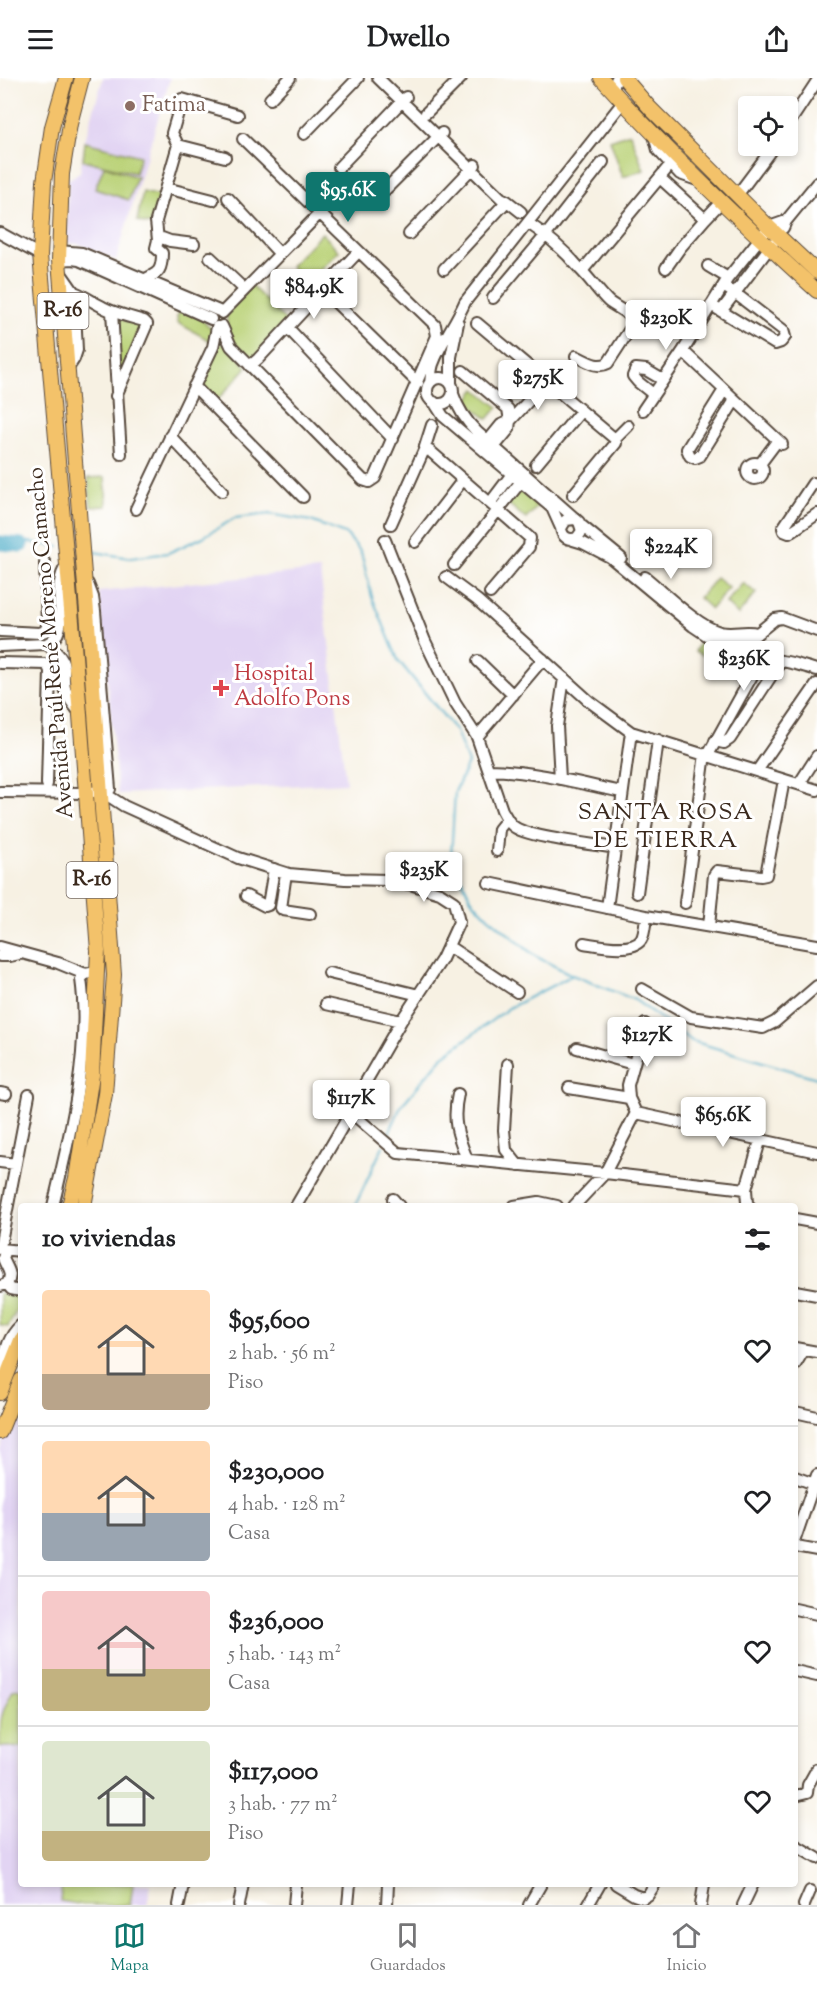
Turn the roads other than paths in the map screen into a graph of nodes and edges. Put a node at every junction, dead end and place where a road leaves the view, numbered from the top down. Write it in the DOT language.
graph roads {
  1 [pos="66,78"];
  2 [pos="82,78"];
  3 [pos="290,78"];
  4 [pos="357,78"];
  5 [pos="378,78"];
  6 [pos="386,78"];
  7 [pos="461,78"];
  8 [pos="601,78"];
  9 [pos="624,78"];
  10 [pos="817,81"];
  11 [pos="614,84"];
  12 [pos="270,99"];
  13 [pos="404,99"];
  14 [pos="623,102"];
  15 [pos="798,110"];
  16 [pos="426,113"];
  17 [pos="238,115"];
  18 [pos="304,134"];
  19 [pos="440,135"];
  20 [pos="654,135"];
  21 [pos="243,139"];
  22 [pos="178,145"];
  23 [pos="766,156"];
  24 [pos="225,157"];
  25 [pos="603,162"];
  26 [pos="671,164"];
  27 [pos="339,167"];
  28 [pos="474,167"];
  29 [pos="660,178"];
  30 [pos="702,181"];
  31 [pos="817,183"];
  32 [pos="166,188"];
  33 [pos="738,194"];
  34 [pos="228,198"];
  35 [pos="213,200"];
  36 [pos="507,201"];
  37 [pos="722,201"];
  38 [pos="373,202"];
  39 [pos="521,212"];
  40 [pos="319,214"];
  41 [pos="705,219"];
  42 [pos="528,223"];
  43 [pos="0,233"];
  44 [pos="409,234"];
  45 [pos="769,234"];
  46 [pos="546,235"];
  47 [pos="164,240"];
  48 [pos="194,244"];
  49 [pos="770,248"];
  50 [pos="358,252"];
  51 [pos="280,254"];
  52 [pos="40,255"];
  53 [pos="210,256"];
  54 [pos="59,261"];
  55 [pos="708,266"];
  56 [pos="666,268"];
  57 [pos="444,269"];
  58 [pos="582,271"];
  59 [pos="817,272"];
  60 [pos="726,282"];
  61 [pos="141,283"];
  62 [pos="244,289"];
  63 [pos="323,290"];
  64 [pos="817,291"];
  65 [pos="74,292"];
  66 [pos="736,294"];
  67 [pos="493,298"];
  68 [pos="100,306"];
  69 [pos="716,307"];
  70 [pos="75,308"];
  71 [pos="112,312"];
  72 [pos="221,312"];
  73 [pos="458,320"];
  74 [pos="477,323"];
  75 [pos="217,324"];
  76 [pos="699,324"];
  77 [pos="288,328"];
  78 [pos="690,337"];
  79 [pos="683,351"];
  80 [pos="576,356"];
  81 [pos="250,366"];
  82 [pos="68,368"];
  83 [pos="463,371"];
  84 [pos="663,380"];
  85 [pos="546,382"];
  86 [pos="418,383"];
  87 [pos="430,383"];
  88 [pos="194,386"];
  89 [pos="452,388"];
  90 [pos="724,390"];
  91 [pos="652,394"];
  92 [pos="116,396"];
  93 [pos="735,400"];
  94 [pos="434,402"];
  95 [pos="642,410"];
  96 [pos="581,411"];
  97 [pos="510,421"];
  98 [pos="432,425"];
  99 [pos="628,426"];
  100 [pos="170,436"];
  101 [pos="393,439"];
  102 [pos="615,439"];
  103 [pos="488,448"];
  104 [pos="424,450"];
  105 [pos="121,454"];
  106 [pos="760,464"];
  107 [pos="536,465"];
  108 [pos="514,471"];
  109 [pos="523,479"];
  110 [pos="462,481"];
  111 [pos="813,483"];
  112 [pos="222,491"];
  113 [pos="573,495"];
  114 [pos="303,497"];
  115 [pos="490,503"];
  116 [pos="797,507"];
  117 [pos="136,508"];
  118 [pos="499,511"];
  119 [pos="814,516"];
  120 [pos="579,523"];
  121 [pos="391,524"];
  122 [pos="561,528"];
  123 [pos="385,540"];
  124 [pos="573,540"];
  125 [pos="415,542"];
  126 [pos="66,553"];
  127 [pos="45,563"];
  128 [pos="454,565"];
  129 [pos="446,577"];
  130 [pos="490,593"];
  131 [pos="0,631"];
  132 [pos="817,631"];
  133 [pos="712,633"];
  134 [pos="46,644"];
  135 [pos="0,646"];
  136 [pos="543,659"];
  137 [pos="478,661"];
  138 [pos="781,661"];
  139 [pos="0,663"];
  140 [pos="817,670"];
  141 [pos="564,678"];
  142 [pos="817,684"];
  143 [pos="513,695"];
  144 [pos="80,714"];
  145 [pos="631,732"];
  146 [pos="477,737"];
  147 [pos="658,740"];
  148 [pos="715,741"];
  149 [pos="706,754"];
  150 [pos="817,756"];
  151 [pos="489,770"];
  152 [pos="757,771"];
  153 [pos="560,779"];
  154 [pos="784,780"];
  155 [pos="47,784"];
  156 [pos="799,784"];
  157 [pos="101,790"];
  158 [pos="817,790"];
  159 [pos="0,792"];
  160 [pos="622,792"];
  161 [pos="86,793"];
  162 [pos="507,819"];
  163 [pos="615,848"];
  164 [pos="497,851"];
  165 [pos="274,869"];
  166 [pos="286,873"];
  167 [pos="489,883"];
  168 [pos="637,893"];
  169 [pos="246,896"];
  170 [pos="685,903"];
  171 [pos="268,905"];
  172 [pos="281,908"];
  173 [pos="607,908"];
  174 [pos="310,914"];
  175 [pos="646,916"];
  176 [pos="709,926"];
  177 [pos="584,943"];
  178 [pos="817,945"];
  179 [pos="448,946"];
  180 [pos="0,947"];
  181 [pos="22,953"];
  182 [pos="0,956"];
  183 [pos="91,973"];
  184 [pos="329,973"];
  185 [pos="817,986"];
  186 [pos="642,989"];
  187 [pos="517,992"];
  188 [pos="419,995"];
  189 [pos="326,1004"];
  190 [pos="401,1021"];
  191 [pos="645,1024"];
  192 [pos="577,1048"];
  193 [pos="508,1064"];
  194 [pos="633,1064"];
  195 [pos="86,1075"];
  196 [pos="106,1076"];
  197 [pos="569,1088"];
  198 [pos="458,1094"];
  199 [pos="29,1095"];
  200 [pos="629,1098"];
  201 [pos="352,1110"];
  202 [pos="636,1113"];
  203 [pos="760,1141"];
  204 [pos="817,1152"];
  205 [pos="467,1159"];
  206 [pos="0,1162"];
  207 [pos="16,1164"];
  208 [pos="518,1165"];
  209 [pos="605,1173"];
  210 [pos="746,1189"];
  211 [pos="54,1203"];
  212 [pos="70,1203"];
  213 [pos="85,1203"];
  214 [pos="298,1203"];
  215 [pos="577,1203"];
  216 [pos="747,1203"];
  217 [pos="798,1220"];
  218 [pos="817,1223"];
  219 [pos="2,1248"];
  220 [pos="18,1251"];
  221 [pos="4,1285"];
  222 [pos="18,1290"];
  223 [pos="798,1291"];
  224 [pos="817,1294"];
  225 [pos="10,1337"];
  226 [pos="799,1349"];
  227 [pos="817,1352"];
  228 [pos="18,1390"];
  229 [pos="0,1393"];
  230 [pos="798,1413"];
  231 [pos="817,1417"];
  232 [pos="1,1424"];
  233 [pos="798,1479"];
  234 [pos="816,1482"];
  235 [pos="798,1531"];
  236 [pos="798,1548"];
  237 [pos="817,1551"];
  238 [pos="798,1610"];
  239 [pos="817,1614"];
  240 [pos="798,1672"];
  241 [pos="817,1676"];
  242 [pos="817,1769"];
  243 [pos="807,1793"];
  244 [pos="798,1795"];
  245 [pos="817,1800"];
  246 [pos="798,1847"];
  247 [pos="817,1858"];
  248 [pos="182,1887"];
  249 [pos="243,1887"];
  250 [pos="296,1887"];
  251 [pos="350,1887"];
  252 [pos="388,1887"];
  253 [pos="539,1887"];
  254 [pos="598,1887"];
  255 [pos="621,1887"];
  256 [pos="654,1887"];
  257 [pos="700,1887"];
  258 [pos="745,1887"];
  259 [pos="752,1887"];
  260 [pos="810,1891"];
  261 [pos="644,1901"];
  262 [pos="744,1903"];
  263 [pos="179,1905"];
  264 [pos="240,1905"];
  265 [pos="294,1905"];
  266 [pos="348,1905"];
  267 [pos="387,1905"];
  268 [pos="529,1905"];
  269 [pos="588,1905"];
  270 [pos="701,1905"];
  271 [pos="804,1905"];
  1 -- 52 [label="main road, Avenida Paúl René Moreno Camacho / R-16"];
  2 -- 54 [label="main road, Avenida Paúl René Moreno Camacho / R-16"];
  3 -- 12 [label="street"];
  4 -- 18 [label="street"];
  5 -- 13 [label="street"];
  6 -- 13 [label="street"];
  7 -- 16 [label="street"];
  8 -- 11 [label="main road"];
  9 -- 33 [label="main road"];
  10 -- 15 [label="street"];
  11 -- 14 [label="main road"];
  13 -- 16 [label="street"];
  13 -- 19 [label="street"];
  13 -- 27 [label="street"];
  14 -- 20 [label="main road"];
  14 -- 42 [label="street"];
  16 -- 19 [label="street"];
  17 -- 22 [label="street"];
  19 -- 28 [label="street"];
  19 -- 38 [label="street"];
  20 -- 26 [label="street"];
  20 -- 30 [label="main road"];
  21 -- 40 [label="street"];
  22 -- 24 [label="street"];
  22 -- 32 [label="street"];
  23 -- 33 [label="street"];
  25 -- 46 [label="street"];
  26 -- 29 [label="street"];
  26 -- 30 [label="street"];
  28 -- 36 [label="street"];
  28 -- 44 [label="street"];
  29 -- 41 [label="street"];
  29 -- 58 [label="street"];
  30 -- 37 [label="main road"];
  31 -- 45 [label="street"];
  32 -- 35 [label="street"];
  32 -- 47 [label="street"];
  33 -- 45 [label="main road"];
  34 -- 51 [label="street"];
  36 -- 39 [label="street"];
  36 -- 57 [label="street"];
  37 -- 41 [label="street"];
  37 -- 45 [label="main road"];
  40 -- 50 [label="street"];
  40 -- 51 [label="street"];
  41 -- 56 [label="street"];
  42 -- 46 [label="street"];
  42 -- 73 [label="street"];
  43 -- 52 [label="street"];
  45 -- 49 [label="main road"];
  45 -- 59 [label="main road"];
  45 -- 60 [label="street"];
  46 -- 58 [label="street"];
  46 -- 67 [label="street"];
  47 -- 48 [label="street"];
  47 -- 61 [label="street"];
  49 -- 64 [label="main road"];
  49 -- 66 [label="street"];
  50 -- 63 [label="street"];
  50 -- 86 [label="street"];
  51 -- 62 [label="street"];
  52 -- 126 [label="main road, Avenida Paúl René Moreno Camacho / R-16"];
  53 -- 62 [label="street"];
  54 -- 61 [label="street"];
  54 -- 65 [label="street"];
  54 -- 82 [label="main road, Avenida Paúl René Moreno Camacho / R-16"];
  55 -- 60 [label="street"];
  58 -- 80 [label="street"];
  60 -- 66 [label="street"];
  60 -- 69 [label="street"];
  61 -- 72 [label="street"];
  61 -- 75 [label="street"];
  62 -- 72 [label="street"];
  63 -- 77 [label="street"];
  63 -- 86 [label="street"];
  65 -- 68 [label="street"];
  65 -- 70 [label="street"];
  66 -- 69 [label="street"];
  66 -- 69 [label="street"];
  68 -- 70 [label="street"];
  68 -- 71 [label="street"];
  69 -- 76 [label="street"];
  70 -- 82 [label="street"];
  71 -- 92 [label="street"];
  71 -- 92 [label="street"];
  72 -- 75 [label="street"];
  73 -- 87 [label="street"];
  73 -- 89 [label="street"];
  74 -- 85 [label="street"];
  75 -- 81 [label="street"];
  75 -- 88 [label="street"];
  76 -- 78 [label="street"];
  76 -- 78 [label="street"];
  77 -- 81 [label="street"];
  77 -- 101 [label="street"];
  78 -- 79 [label="street"];
  79 -- 84 [label="street"];
  79 -- 90 [label="street"];
  81 -- 101 [label="street"];
  82 -- 157 [label="main road, Avenida Paúl René Moreno Camacho / R-16"];
  83 -- 97 [label="street"];
  84 -- 91 [label="street"];
  84 -- 91 [label="street"];
  85 -- 96 [label="street"];
  85 -- 97 [label="street"];
  86 -- 101 [label="street"];
  87 -- 89 [label="street"];
  87 -- 94 [label="street"];
  88 -- 100 [label="street"];
  88 -- 114 [label="street"];
  89 -- 94 [label="street"];
  89 -- 103 [label="street"];
  90 -- 93 [label="street"];
  90 -- 93 [label="street"];
  91 -- 95 [label="street"];
  92 -- 105 [label="street"];
  93 -- 106 [label="street"];
  94 -- 103 [label="street"];
  96 -- 102 [label="street"];
  96 -- 107 [label="street"];
  97 -- 103 [label="street"];
  98 -- 104 [label="street"];
  99 -- 102 [label="street"];
  100 -- 112 [label="street"];
  100 -- 117 [label="street"];
  102 -- 113 [label="street"];
  103 -- 108 [label="street"];
  104 -- 110 [label="street"];
  104 -- 121 [label="street"];
  108 -- 109 [label="street"];
  108 -- 115 [label="street"];
  109 -- 118 [label="street"];
  109 -- 120 [label="street"];
  109 -- 122 [label="street"];
  110 -- 115 [label="street"];
  110 -- 125 [label="street"];
  111 -- 116 [label="street"];
  115 -- 118 [label="street"];
  116 -- 119 [label="street"];
  116 -- 119 [label="street"];
  118 -- 128 [label="street"];
  118 -- 130 [label="street"];
  120 -- 122 [label="street"];
  120 -- 124 [label="street"];
  120 -- 133 [label="street"];
  122 -- 124 [label="street"];
  123 -- 146 [label="street"];
  124 -- 133 [label="street"];
  126 -- 134 [label="street"];
  126 -- 144 [label="main road, Avenida Paúl René Moreno Camacho / R-16"];
  127 -- 131 [label="street"];
  129 -- 136 [label="street"];
  132 -- 133 [label="street"];
  134 -- 135 [label="street"];
  134 -- 144 [label="street"];
  136 -- 141 [label="street"];
  136 -- 143 [label="street"];
  137 -- 143 [label="street"];
  138 -- 140 [label="street"];
  138 -- 148 [label="street"];
  138 -- 148 [label="street"];
  139 -- 155 [label="street"];
  141 -- 145 [label="street"];
  141 -- 153 [label="street"];
  142 -- 152 [label="street"];
  143 -- 146 [label="street"];
  144 -- 161 [label="main road, Avenida Paúl René Moreno Camacho / R-16"];
  145 -- 147 [label="street"];
  145 -- 160 [label="street"];
  146 -- 151 [label="street"];
  147 -- 149 [label="street"];
  147 -- 168 [label="street"];
  148 -- 149 [label="street"];
  149 -- 152 [label="street"];
  149 -- 170 [label="street"];
  150 -- 156 [label="street"];
  151 -- 153 [label="street"];
  151 -- 162 [label="street"];
  152 -- 154 [label="street"];
  153 -- 160 [label="street"];
  154 -- 156 [label="street"];
  154 -- 176 [label="street"];
  156 -- 158 [label="street"];
  157 -- 161 [label="street"];
  157 -- 165 [label="street"];
  157 -- 196 [label="main road, Avenida Paúl René Moreno Camacho / R-16"];
  159 -- 161 [label="street"];
  160 -- 163 [label="street"];
  161 -- 183 [label="main road, Avenida Paúl René Moreno Camacho / R-16"];
  162 -- 163 [label="street"];
  162 -- 164 [label="street"];
  163 -- 173 [label="street"];
  165 -- 166 [label="street"];
  165 -- 171 [label="street"];
  166 -- 172 [label="street"];
  166 -- 179 [label="street"];
  167 -- 173 [label="street"];
  169 -- 171 [label="street"];
  171 -- 172 [label="street"];
  172 -- 174 [label="street"];
  173 -- 175 [label="street"];
  175 -- 176 [label="street"];
  175 -- 177 [label="street"];
  176 -- 178 [label="street"];
  179 -- 187 [label="street"];
  179 -- 188 [label="street"];
  180 -- 181 [label="street"];
  181 -- 182 [label="street"];
  181 -- 183 [label="street"];
  183 -- 195 [label="main road, Avenida Paúl René Moreno Camacho / R-16"];
  184 -- 188 [label="street"];
  185 -- 186 [label="street"];
  188 -- 190 [label="street"];
  189 -- 190 [label="street"];
  190 -- 201 [label="street"];
  191 -- 194 [label="street"];
  192 -- 194 [label="street"];
  193 -- 208 [label="street"];
  194 -- 200 [label="street"];
  195 -- 196 [label="street"];
  195 -- 211 [label="street"];
  195 -- 212 [label="main road, Avenida Paúl René Moreno Camacho / R-16"];
  196 -- 213 [label="main road, Avenida Paúl René Moreno Camacho / R-16"];
  197 -- 200 [label="street"];
  198 -- 205 [label="street"];
  199 -- 207 [label="street"];
  200 -- 202 [label="street"];
  201 -- 205 [label="street"];
  201 -- 214 [label="street"];
  202 -- 203 [label="street"];
  202 -- 209 [label="street"];
  203 -- 204 [label="street"];
  203 -- 210 [label="street"];
  205 -- 208 [label="street"];
  206 -- 207 [label="street"];
  207 -- 219 [label="street"];
  208 -- 209 [label="street"];
  209 -- 210 [label="street"];
  209 -- 215 [label="street"];
  210 -- 216 [label="street"];
  217 -- 218 [label="street"];
  219 -- 220 [label="street"];
  219 -- 221 [label="street"];
  221 -- 222 [label="street"];
  223 -- 224 [label="street"];
  225 -- 229 [label="main road"];
  226 -- 227 [label="street"];
  228 -- 232 [label="main road"];
  230 -- 231 [label="street"];
  233 -- 234 [label="street"];
  234 -- 235 [label="street"];
  236 -- 237 [label="street"];
  238 -- 239 [label="street"];
  240 -- 241 [label="street"];
  242 -- 243 [label="street"];
  243 -- 244 [label="street"];
  243 -- 245 [label="street"];
  246 -- 247 [label="street"];
  248 -- 263 [label="street"];
  249 -- 264 [label="street"];
  250 -- 265 [label="street"];
  251 -- 266 [label="street"];
  252 -- 267 [label="street"];
  253 -- 268 [label="street"];
  254 -- 269 [label="street"];
  255 -- 261 [label="street"];
  256 -- 261 [label="street"];
  257 -- 270 [label="street"];
  258 -- 262 [label="street"];
  259 -- 262 [label="street"];
  260 -- 271 [label="street"];
}
